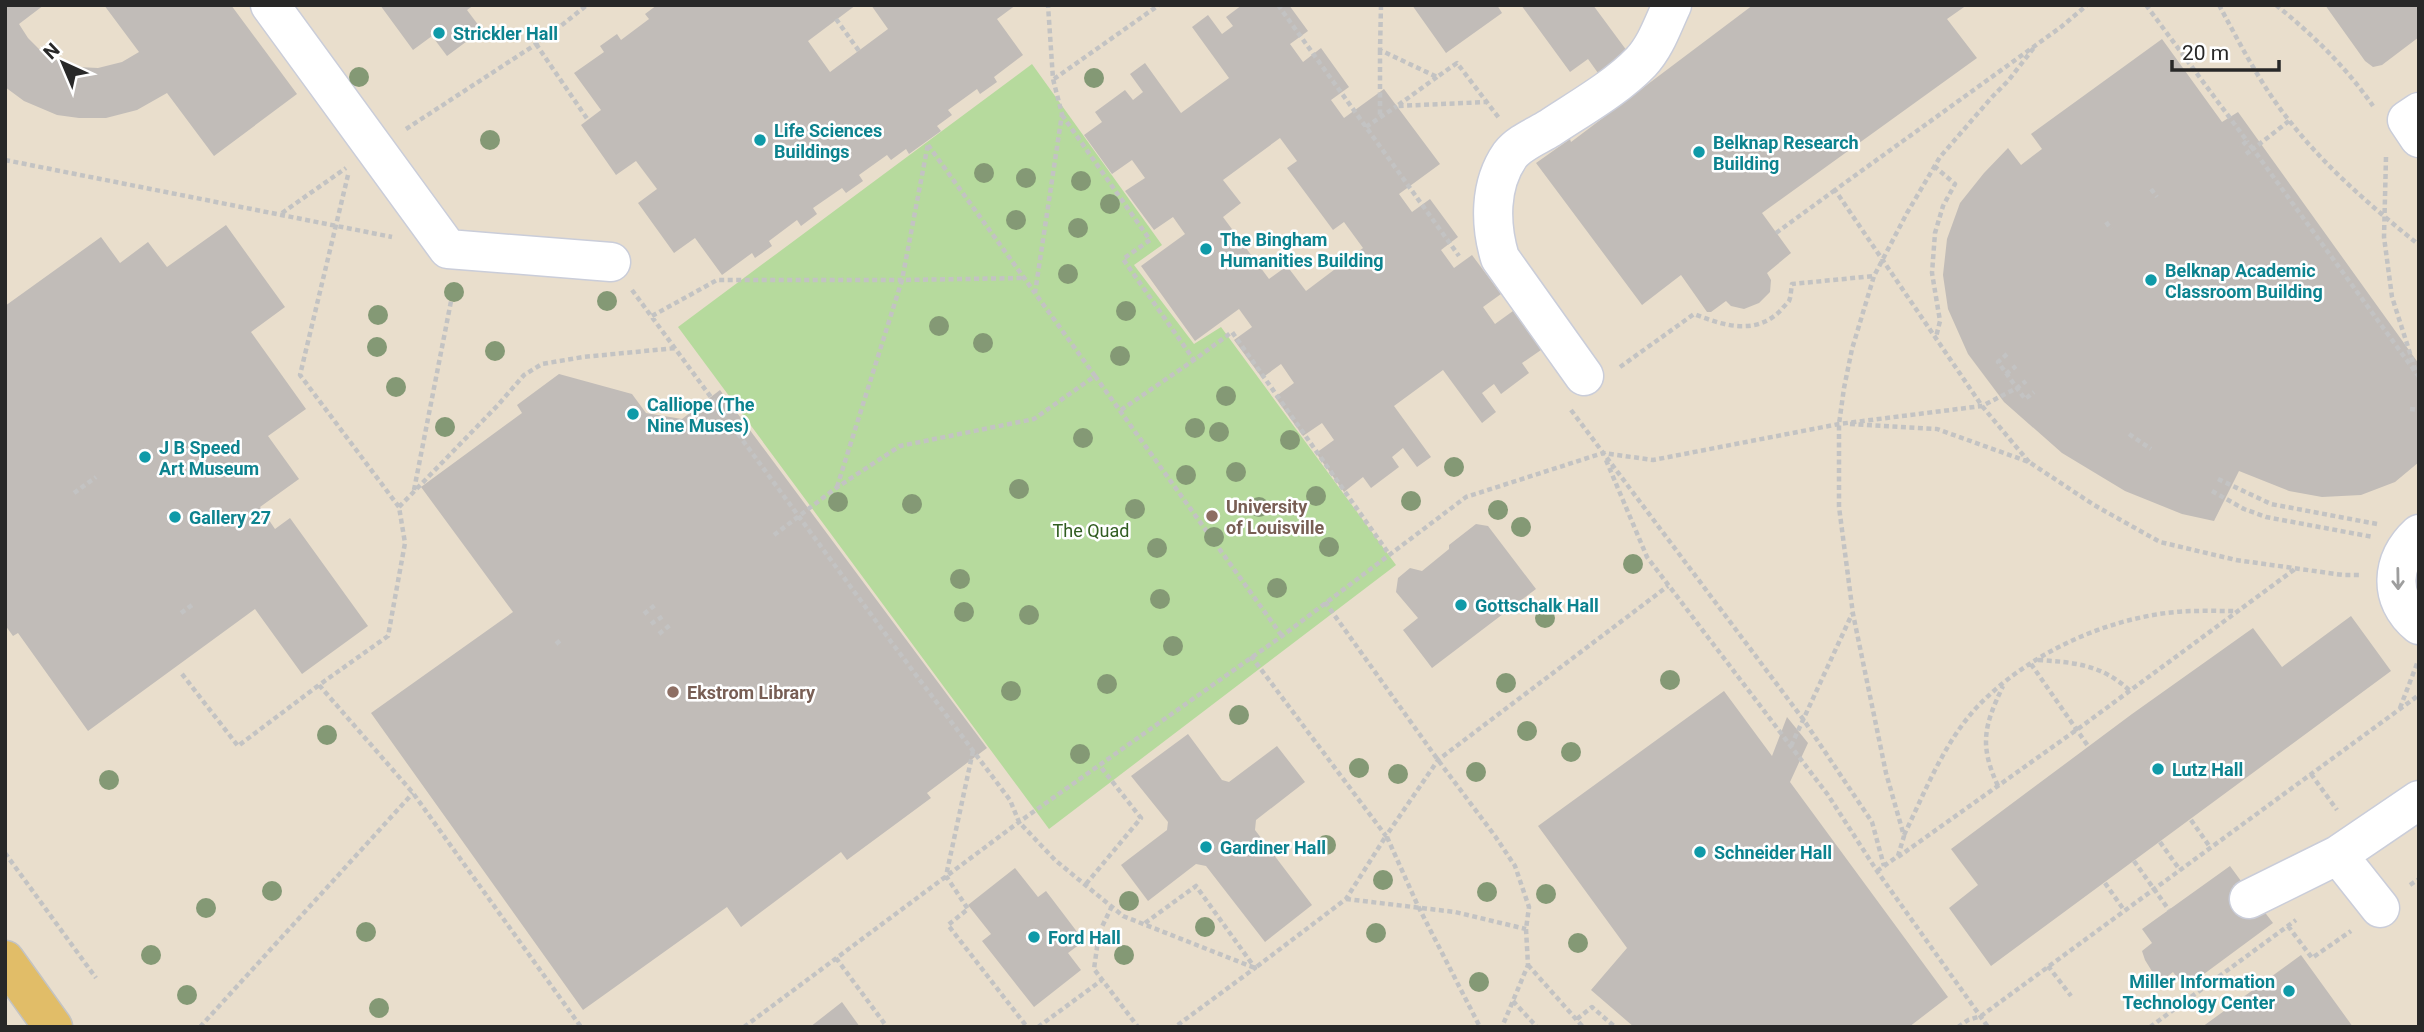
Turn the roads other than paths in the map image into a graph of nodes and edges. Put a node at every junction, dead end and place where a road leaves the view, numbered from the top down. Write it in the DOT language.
graph roads {
  1 [pos="270,5"];
  2 [pos="1672,5"];
  3 [pos="2419,112"];
  4 [pos="2403,143"];
  5 [pos="611,262"];
  6 [pos="1590,383"];
  7 [pos="2419,534"];
  8 [pos="2419,625"];
  9 [pos="2419,800"];
  10 [pos="2348,848"];
  11 [pos="2249,899"];
  12 [pos="2379,909"];
  13 [pos="5,960"];
  14 [pos="53,1027"];
  1 -- 5 [label="street"];
  2 -- 6 [label="street"];
  3 -- 4 [label="street"];
  7 -- 8 [label="street, one-way"];
  9 -- 10 [label="street"];
  10 -- 11 [label="street"];
  10 -- 12 [label="street"];
  13 -- 14 [label="main road"];
}
